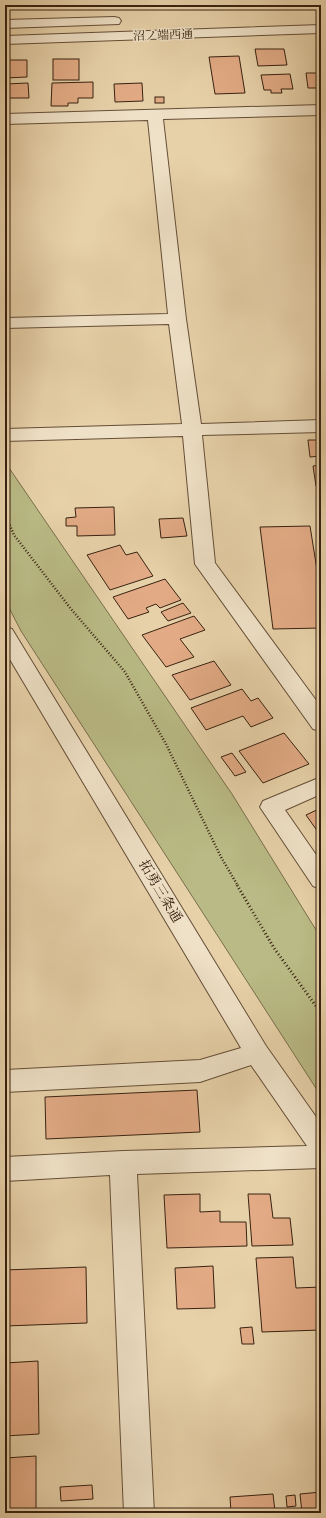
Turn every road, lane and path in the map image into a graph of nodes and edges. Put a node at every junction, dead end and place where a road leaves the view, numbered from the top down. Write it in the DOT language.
graph roads {
  1 [pos="131,20"];
  2 [pos="5,24"];
  3 [pos="321,29"];
  4 [pos="5,40"];
  5 [pos="321,110"];
  6 [pos="155,115"];
  7 [pos="5,119"];
  8 [pos="177,319"];
  9 [pos="5,323"];
  10 [pos="321,426"];
  11 [pos="192,429"];
  12 [pos="5,435"];
  13 [pos="5,514"];
  14 [pos="5,634"];
  15 [pos="321,723"];
  16 [pos="321,785"];
  17 [pos="321,880"];
  18 [pos="321,1013"];
  19 [pos="257,1053"];
  20 [pos="5,1081"];
  21 [pos="321,1145"];
  22 [pos="321,1157"];
  23 [pos="122,1163"];
  24 [pos="5,1169"];
  25 [pos="139,1513"];
  1 -- 2 [label="street, 沼ノ端西通"];
  3 -- 4 [label="street, 沼ノ端西通"];
  5 -- 6 [label="street"];
  6 -- 7 [label="street"];
  6 -- 8 [label="street"];
  8 -- 9 [label="street"];
  8 -- 11 [label="street"];
  10 -- 11 [label="street"];
  11 -- 12 [label="street"];
  11 -- 15 [label="street"];
  13 -- 18 [label="path"];
  14 -- 19 [label="street, 拓勇三条通"];
  16 -- 17 [label="street"];
  19 -- 20 [label="street"];
  19 -- 21 [label="street, 拓勇三条通"];
  22 -- 23 [label="street"];
  23 -- 24 [label="street"];
  23 -- 25 [label="street"];
}
